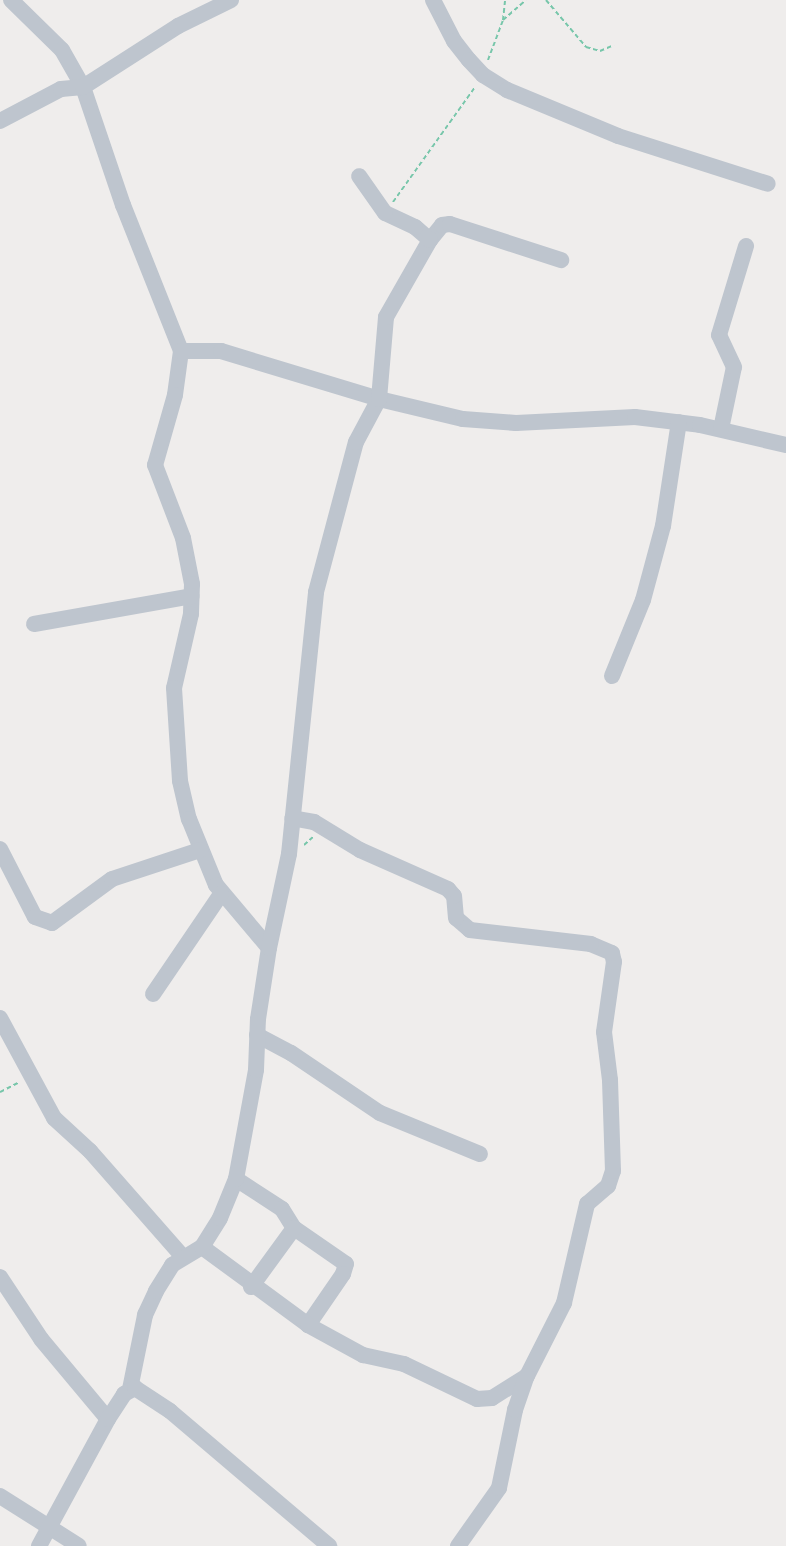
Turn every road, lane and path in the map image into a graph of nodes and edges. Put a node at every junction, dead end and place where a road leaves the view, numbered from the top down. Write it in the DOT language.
graph roads {
  1 [pos="11,0"];
  2 [pos="231,0"];
  3 [pos="433,0"];
  4 [pos="505,0"];
  5 [pos="526,0"];
  6 [pos="546,0"];
  7 [pos="503,20"];
  8 [pos="614,45"];
  9 [pos="483,75"];
  10 [pos="83,87"];
  11 [pos="0,121"];
  12 [pos="359,176"];
  13 [pos="768,184"];
  14 [pos="385,213"];
  15 [pos="430,240"];
  16 [pos="746,246"];
  17 [pos="561,260"];
  18 [pos="181,351"];
  19 [pos="379,399"];
  20 [pos="679,422"];
  21 [pos="721,429"];
  22 [pos="786,445"];
  23 [pos="192,596"];
  24 [pos="34,624"];
  25 [pos="612,676"];
  26 [pos="292,818"];
  27 [pos="337,836"];
  28 [pos="0,849"];
  29 [pos="200,850"];
  30 [pos="289,854"];
  31 [pos="221,894"];
  32 [pos="269,948"];
  33 [pos="153,994"];
  34 [pos="0,1018"];
  35 [pos="257,1035"];
  36 [pos="29,1074"];
  37 [pos="0,1092"];
  38 [pos="480,1154"];
  39 [pos="236,1179"];
  40 [pos="294,1228"];
  41 [pos="202,1247"];
  42 [pos="183,1257"];
  43 [pos="0,1277"];
  44 [pos="251,1287"];
  45 [pos="308,1325"];
  46 [pos="528,1376"];
  47 [pos="130,1389"];
  48 [pos="108,1419"];
  49 [pos="0,1496"];
  50 [pos="50,1526"];
  51 [pos="39,1546"];
  52 [pos="79,1546"];
  53 [pos="329,1546"];
  54 [pos="458,1546"];
  1 -- 10 [label="street"];
  2 -- 10 [label="street"];
  3 -- 9 [label="street"];
  4 -- 7 [label="path"];
  5 -- 7 [label="path"];
  6 -- 8 [label="path"];
  7 -- 9 [label="path"];
  9 -- 13 [label="street"];
  9 -- 14 [label="path"];
  10 -- 11 [label="street"];
  10 -- 18 [label="street"];
  12 -- 14 [label="street"];
  14 -- 15 [label="street"];
  15 -- 17 [label="street"];
  15 -- 19 [label="street"];
  16 -- 21 [label="street"];
  18 -- 19 [label="street"];
  18 -- 23 [label="street"];
  19 -- 20 [label="street"];
  19 -- 26 [label="street"];
  20 -- 21 [label="street"];
  20 -- 25 [label="street"];
  21 -- 22 [label="street"];
  23 -- 24 [label="street"];
  23 -- 29 [label="street"];
  26 -- 27 [label="street"];
  26 -- 30 [label="street"];
  27 -- 30 [label="path"];
  27 -- 46 [label="street"];
  28 -- 29 [label="street"];
  29 -- 31 [label="street"];
  30 -- 32 [label="street"];
  31 -- 32 [label="street"];
  31 -- 33 [label="street"];
  32 -- 35 [label="street"];
  34 -- 36 [label="street"];
  35 -- 38 [label="street"];
  35 -- 39 [label="street"];
  36 -- 37 [label="path"];
  36 -- 42 [label="street"];
  39 -- 40 [label="street"];
  39 -- 41 [label="street"];
  40 -- 44 [label="street"];
  40 -- 45 [label="street"];
  41 -- 42 [label="street"];
  41 -- 44 [label="street"];
  42 -- 47 [label="street"];
  43 -- 48 [label="street"];
  44 -- 45 [label="street"];
  45 -- 46 [label="street"];
  46 -- 54 [label="street"];
  47 -- 48 [label="street"];
  47 -- 53 [label="street"];
  48 -- 50 [label="street"];
  49 -- 50 [label="street"];
  50 -- 51 [label="street"];
  50 -- 52 [label="street"];
}
